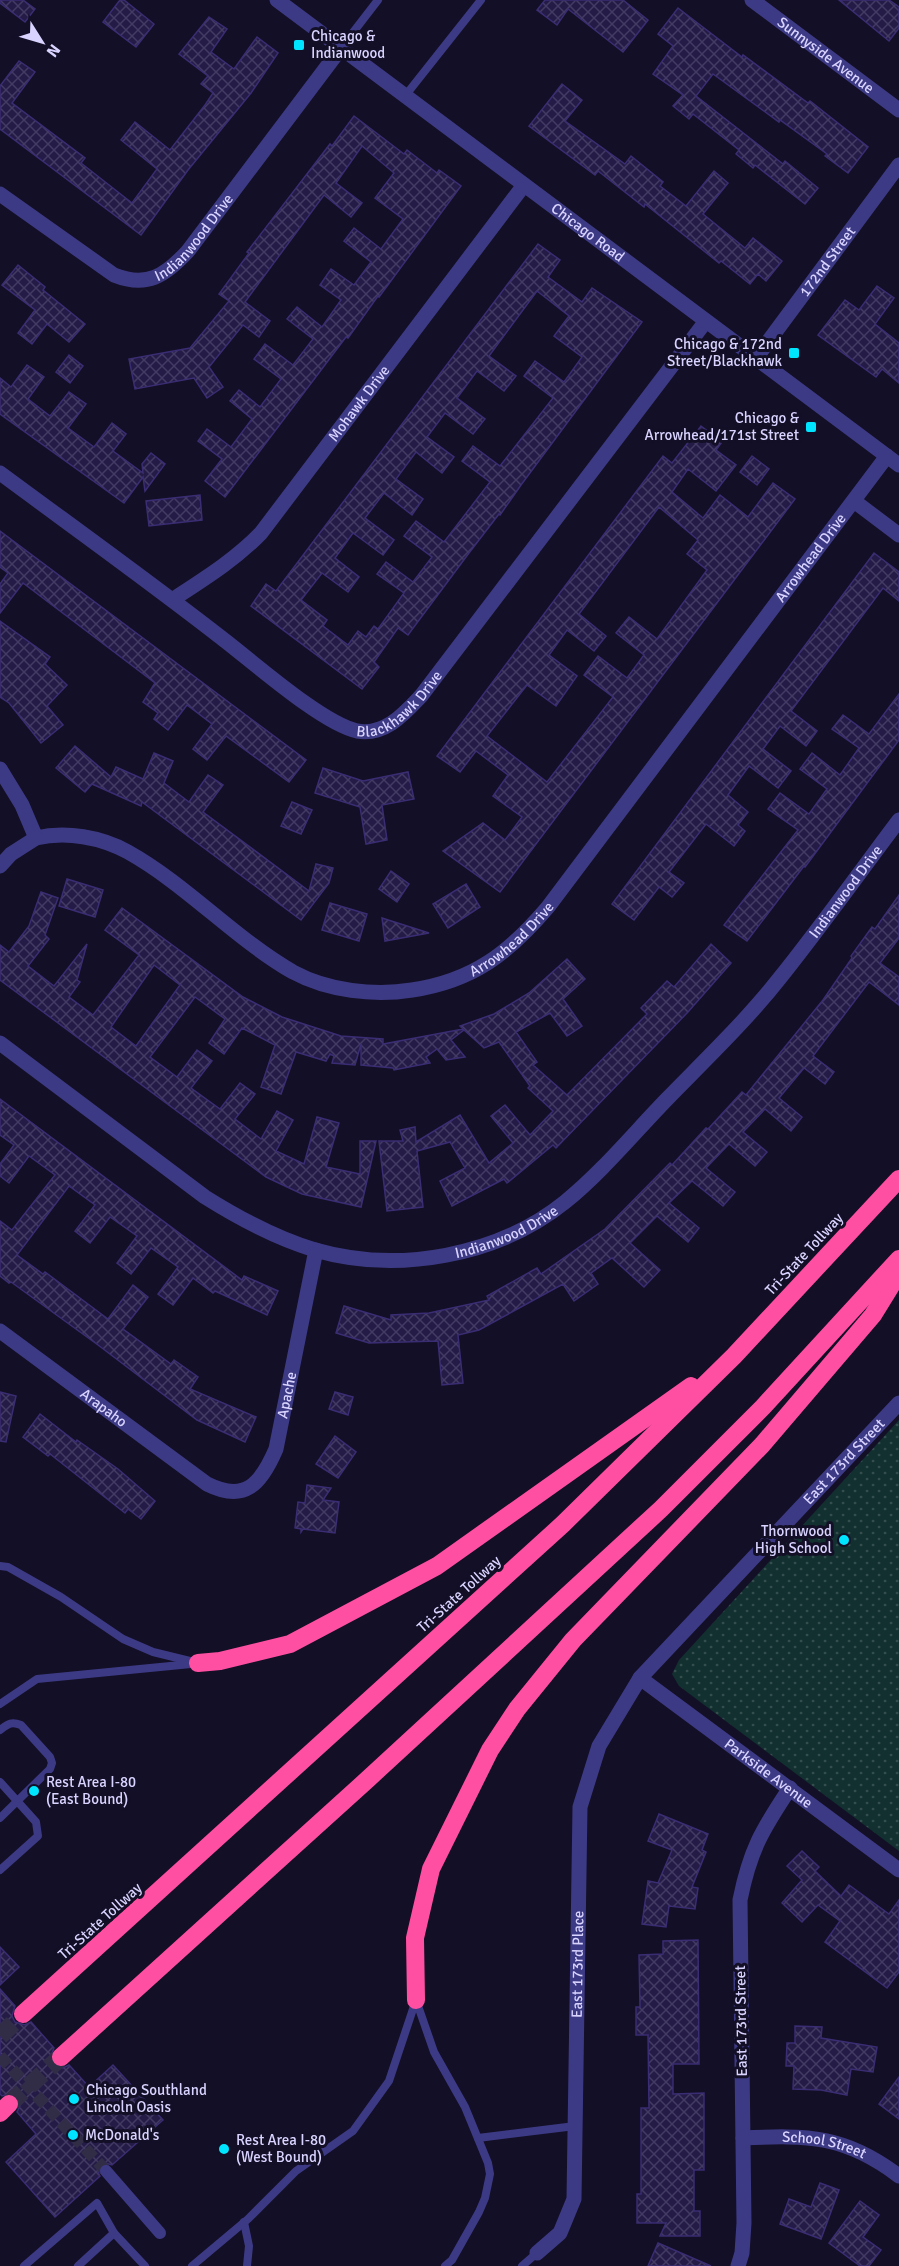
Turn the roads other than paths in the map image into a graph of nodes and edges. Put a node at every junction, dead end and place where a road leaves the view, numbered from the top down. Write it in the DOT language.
graph roads {
  1 [pos="277,0"];
  2 [pos="378,0"];
  3 [pos="481,0"];
  4 [pos="752,0"];
  5 [pos="341,48"];
  6 [pos="405,96"];
  7 [pos="899,110"];
  8 [pos="899,165"];
  9 [pos="524,185"];
  10 [pos="0,194"];
  11 [pos="706,321"];
  12 [pos="756,358"];
  13 [pos="893,461"];
  14 [pos="0,473"];
  15 [pos="854,501"];
  16 [pos="899,535"];
  17 [pos="172,600"];
  18 [pos="0,770"];
  19 [pos="899,820"];
  20 [pos="36,838"];
  21 [pos="0,866"];
  22 [pos="0,1043"];
  23 [pos="899,1179"];
  24 [pos="316,1250"];
  25 [pos="899,1259"];
  26 [pos="899,1273"];
  27 [pos="0,1330"];
  28 [pos="734,1356"];
  29 [pos="899,1403"];
  30 [pos="207,1484"];
  31 [pos="0,1566"];
  32 [pos="198,1663"];
  33 [pos="639,1678"];
  34 [pos="0,1704"];
  35 [pos="0,1730"];
  36 [pos="0,1782"];
  37 [pos="790,1788"];
  38 [pos="18,1801"];
  39 [pos="0,1818"];
  40 [pos="0,1870"];
  41 [pos="899,1870"];
  42 [pos="416,2000"];
  43 [pos="23,2014"];
  44 [pos="61,2057"];
  45 [pos="575,2126"];
  46 [pos="478,2138"];
  47 [pos="743,2138"];
  48 [pos="105,2171"];
  49 [pos="899,2176"];
  50 [pos="244,2222"];
  51 [pos="114,2233"];
  52 [pos="160,2233"];
  53 [pos="537,2253"];
  54 [pos="24,2266"];
  55 [pos="78,2266"];
  56 [pos="145,2266"];
  57 [pos="192,2266"];
  58 [pos="247,2266"];
  59 [pos="445,2266"];
  60 [pos="522,2266"];
  61 [pos="738,2266"];
  1 -- 5 [label="street, Chicago Road"];
  2 -- 5 [label="lane"];
  3 -- 6 [label="lane"];
  4 -- 7 [label="street, Sunnyside Avenue"];
  5 -- 6 [label="street, Chicago Road"];
  5 -- 10 [label="street, Indianwood Drive"];
  6 -- 9 [label="street, Chicago Road"];
  8 -- 12 [label="street, 172nd Street"];
  9 -- 11 [label="street, Chicago Road"];
  9 -- 17 [label="street, Mohawk Drive"];
  11 -- 12 [label="street, Chicago Road"];
  11 -- 17 [label="street, Blackhawk Drive"];
  12 -- 13 [label="street, Chicago Road"];
  13 -- 15 [label="street, Arrowhead Drive"];
  14 -- 17 [label="street, Blackhawk Drive"];
  15 -- 16 [label="street"];
  15 -- 20 [label="street, Arrowhead Drive"];
  18 -- 20 [label="street"];
  19 -- 24 [label="street, Indianwood Drive"];
  20 -- 21 [label="street"];
  22 -- 24 [label="street, Indianwood Drive"];
  23 -- 28 [label="highway, Tri-State Tollway"];
  24 -- 30 [label="street, Apache"];
  25 -- 44 [label="highway"];
  26 -- 42 [label="highway"];
  27 -- 30 [label="street, Arapaho"];
  28 -- 32 [label="highway"];
  28 -- 43 [label="highway, Tri-State Tollway"];
  29 -- 33 [label="street, East 173rd Street"];
  31 -- 32 [label="lane"];
  32 -- 34 [label="lane"];
  33 -- 37 [label="street, Parkside Avenue"];
  33 -- 45 [label="street, East 173rd Place"];
  35 -- 38 [label="lane"];
  36 -- 38 [label="lane"];
  37 -- 41 [label="street, Parkside Avenue"];
  37 -- 47 [label="street, East 173rd Street"];
  38 -- 39 [label="lane"];
  38 -- 40 [label="lane"];
  42 -- 46 [label="lane"];
  42 -- 50 [label="lane"];
  45 -- 46 [label="lane"];
  45 -- 53 [label="street, East 173rd Place"];
  46 -- 59 [label="lane"];
  47 -- 49 [label="street, School Street"];
  47 -- 61 [label="street, East 173rd Street"];
  48 -- 52 [label="street"];
  50 -- 57 [label="lane"];
  50 -- 58 [label="lane"];
  51 -- 54 [label="lane"];
  51 -- 55 [label="lane"];
  51 -- 56 [label="lane"];
  53 -- 60 [label="lane"];
}
